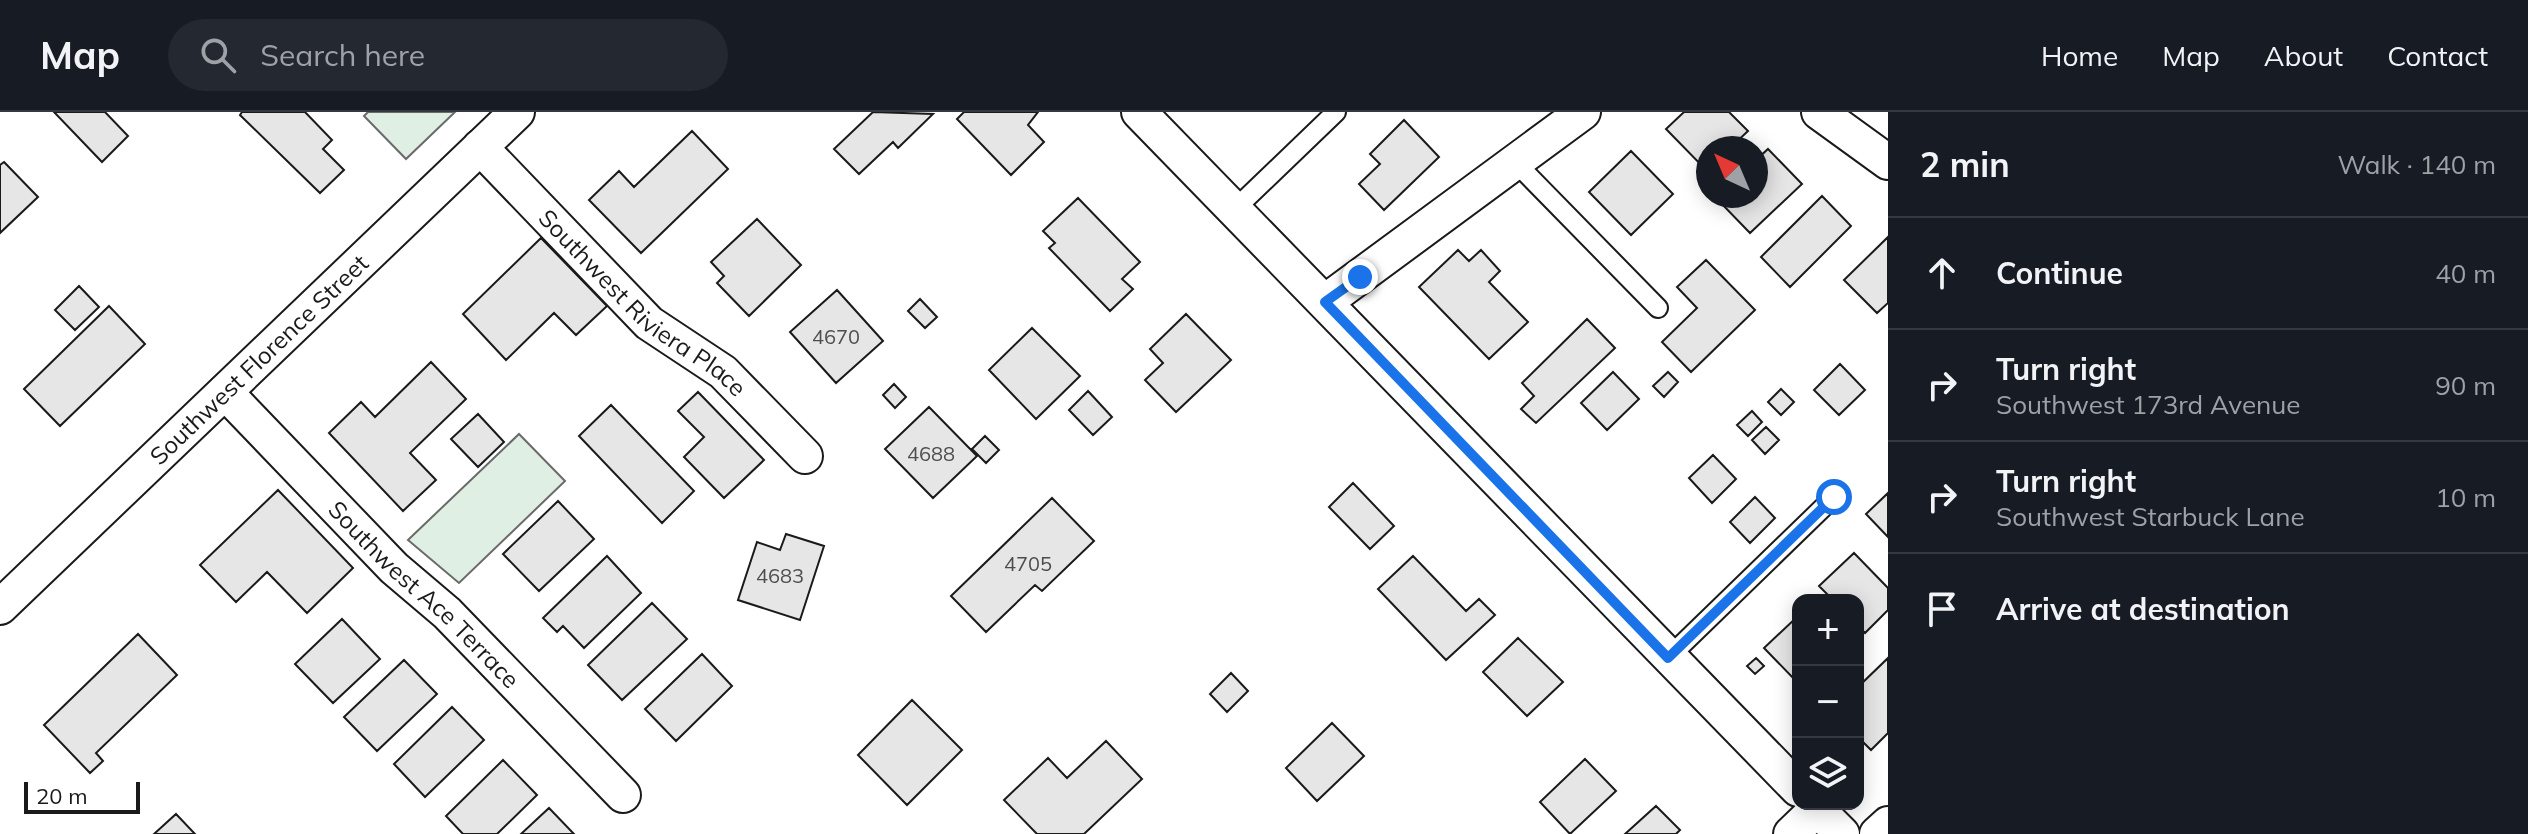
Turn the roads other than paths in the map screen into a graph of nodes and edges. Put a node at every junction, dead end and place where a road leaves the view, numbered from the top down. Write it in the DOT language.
graph roads {
  1 [pos="517,112"];
  2 [pos="1139,112"];
  3 [pos="1336,112"];
  4 [pos="1583,112"];
  5 [pos="1819,112"];
  6 [pos="480,147"];
  7 [pos="1514,161"];
  8 [pos="1888,162"];
  9 [pos="1234,210"];
  10 [pos="1325,302"];
  11 [pos="1658,308"];
  12 [pos="225,392"];
  13 [pos="805,456"];
  14 [pos="1834,497"];
  15 [pos="0,607"];
  16 [pos="1668,658"];
  17 [pos="1792,784"];
  18 [pos="623,795"];
  19 [pos="1804,810"];
  20 [pos="1818,810"];
  21 [pos="1888,824"];
  22 [pos="1791,834"];
  23 [pos="1842,834"];
  24 [pos="1877,834"];
  1 -- 6 [label="street, Southwest Florence Street"];
  2 -- 9 [label="street"];
  3 -- 9 [label="lane"];
  4 -- 7 [label="street"];
  5 -- 8 [label="street"];
  6 -- 12 [label="street, Southwest Florence Street"];
  6 -- 13 [label="street, Southwest Riviera Place"];
  7 -- 10 [label="street"];
  7 -- 11 [label="lane"];
  9 -- 10 [label="street"];
  10 -- 16 [label="street"];
  12 -- 15 [label="street, Southwest Florence Street"];
  12 -- 18 [label="street, Southwest Ace Terrace"];
  14 -- 16 [label="lane"];
  16 -- 17 [label="street"];
  19 -- 22 [label="street"];
  20 -- 23 [label="street"];
  21 -- 24 [label="street"];
}
